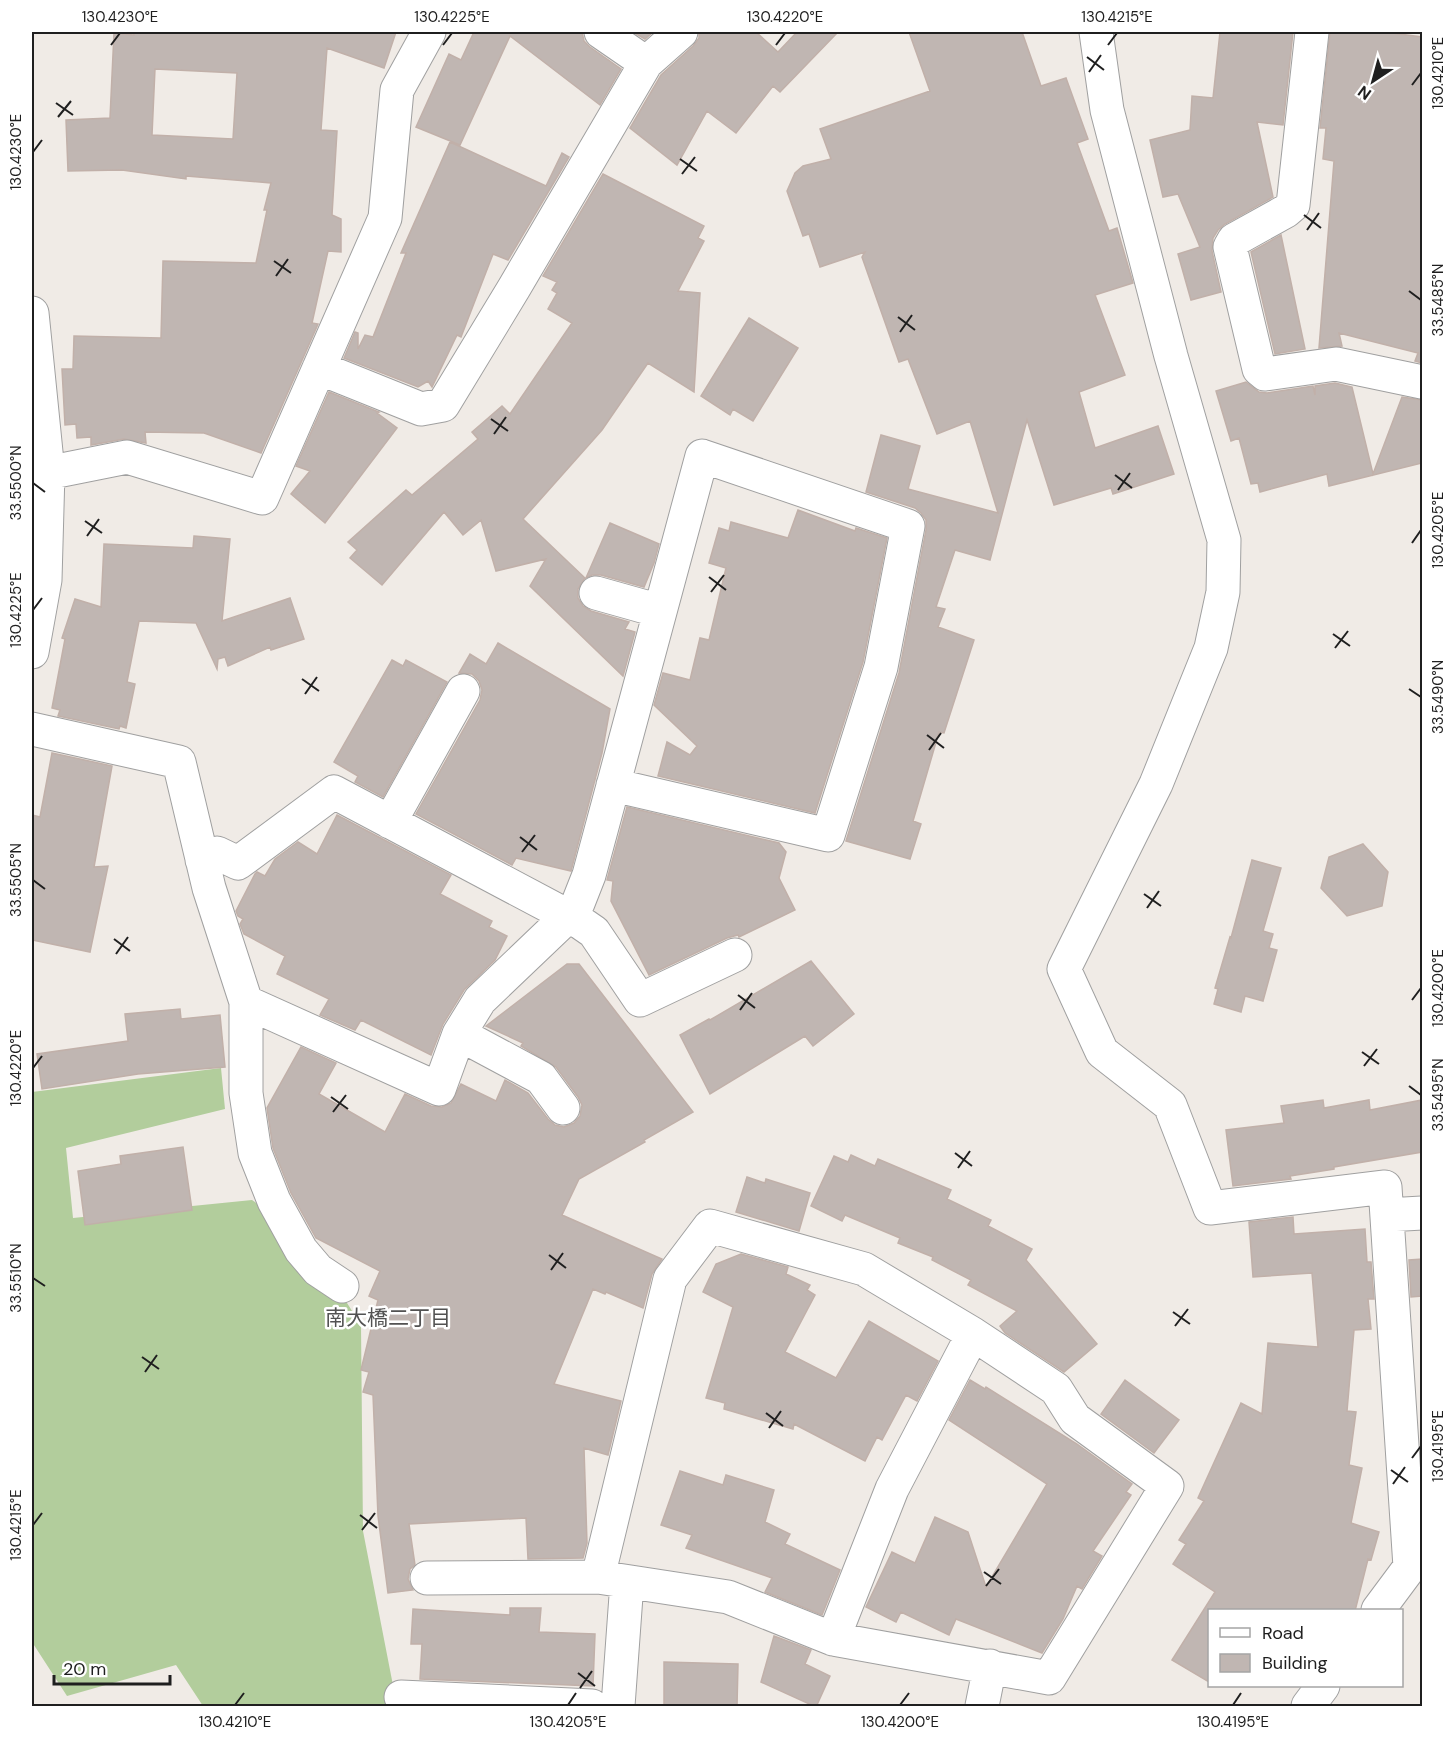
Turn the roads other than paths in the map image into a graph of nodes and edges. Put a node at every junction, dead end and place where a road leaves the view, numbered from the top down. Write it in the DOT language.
graph roads {
  1 [pos="429,32"];
  2 [pos="601,32"];
  3 [pos="681,32"];
  4 [pos="1096,32"];
  5 [pos="1312,32"];
  6 [pos="646,63"];
  7 [pos="32,313"];
  8 [pos="319,368"];
  9 [pos="1422,382"];
  10 [pos="40,474"];
  11 [pos="597,593"];
  12 [pos="660,611"];
  13 [pos="32,652"];
  14 [pos="463,692"];
  15 [pos="32,729"];
  16 [pos="613,785"];
  17 [pos="390,822"];
  18 [pos="202,860"];
  19 [pos="568,916"];
  20 [pos="735,955"];
  21 [pos="246,1002"];
  22 [pos="459,1034"];
  23 [pos="563,1108"];
  24 [pos="1422,1212"];
  25 [pos="1387,1215"];
  26 [pos="342,1286"];
  27 [pos="973,1334"];
  28 [pos="1416,1568"];
  29 [pos="427,1578"];
  30 [pos="612,1579"];
  31 [pos="1380,1609"];
  32 [pos="833,1639"];
  33 [pos="990,1666"];
  34 [pos="1322,1687"];
  35 [pos="401,1697"];
  36 [pos="592,1707"];
  37 [pos="618,1707"];
  38 [pos="982,1707"];
  39 [pos="1308,1707"];
  1 -- 8 [label="street"];
  2 -- 6 [label="street"];
  3 -- 6 [label="street"];
  4 -- 25 [label="street"];
  5 -- 9 [label="street"];
  6 -- 8 [label="street"];
  7 -- 10 [label="street"];
  8 -- 10 [label="street"];
  10 -- 13 [label="street"];
  11 -- 12 [label="street"];
  12 -- 16 [label="street"];
  12 -- 16 [label="street"];
  14 -- 17 [label="street"];
  15 -- 18 [label="street"];
  16 -- 19 [label="street"];
  17 -- 18 [label="street"];
  17 -- 19 [label="street"];
  18 -- 21 [label="street"];
  19 -- 20 [label="street"];
  19 -- 22 [label="street"];
  21 -- 22 [label="street"];
  21 -- 26 [label="street"];
  22 -- 23 [label="street"];
  24 -- 25 [label="street"];
  25 -- 28 [label="street"];
  27 -- 30 [label="street"];
  27 -- 32 [label="street"];
  27 -- 33 [label="street"];
  28 -- 31 [label="street"];
  29 -- 30 [label="street"];
  30 -- 32 [label="street"];
  30 -- 37 [label="street"];
  32 -- 33 [label="street"];
  33 -- 38 [label="street"];
  34 -- 39 [label="street"];
  35 -- 36 [label="street"];
}
